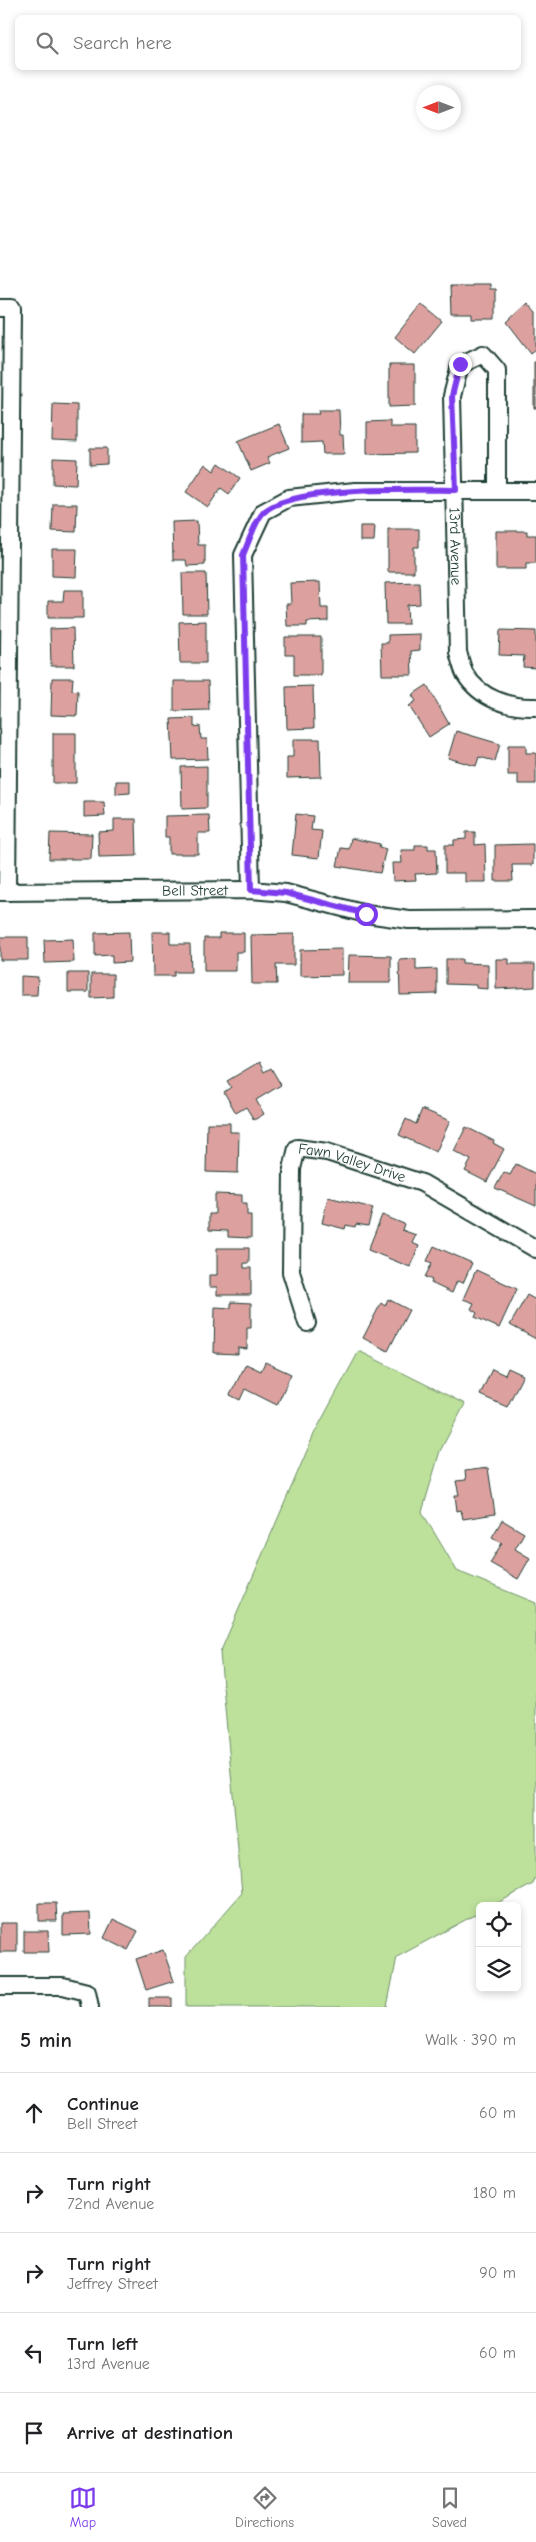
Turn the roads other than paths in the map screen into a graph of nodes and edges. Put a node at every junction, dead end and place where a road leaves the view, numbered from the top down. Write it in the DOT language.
graph roads {
  1 [pos="6,308"];
  2 [pos="456,490"];
  3 [pos="497,491"];
  4 [pos="536,491"];
  5 [pos="4,578"];
  6 [pos="536,707"];
  7 [pos="251,890"];
  8 [pos="4,892"];
  9 [pos="536,919"];
  10 [pos="536,1249"];
  11 [pos="307,1323"];
  12 [pos="0,1986"];
  13 [pos="89,1999"];
  1 -- 5 [label="street"];
  2 -- 3 [label="street"];
  2 -- 3 [label="street, 13rd Avenue"];
  2 -- 6 [label="street, 13rd Avenue"];
  2 -- 7 [label="street"];
  3 -- 4 [label="street"];
  5 -- 8 [label="street"];
  7 -- 8 [label="street, Bell Street"];
  7 -- 9 [label="street, Bell Street"];
  10 -- 11 [label="street, Fawn Valley Drive"];
  12 -- 13 [label="street"];
}
